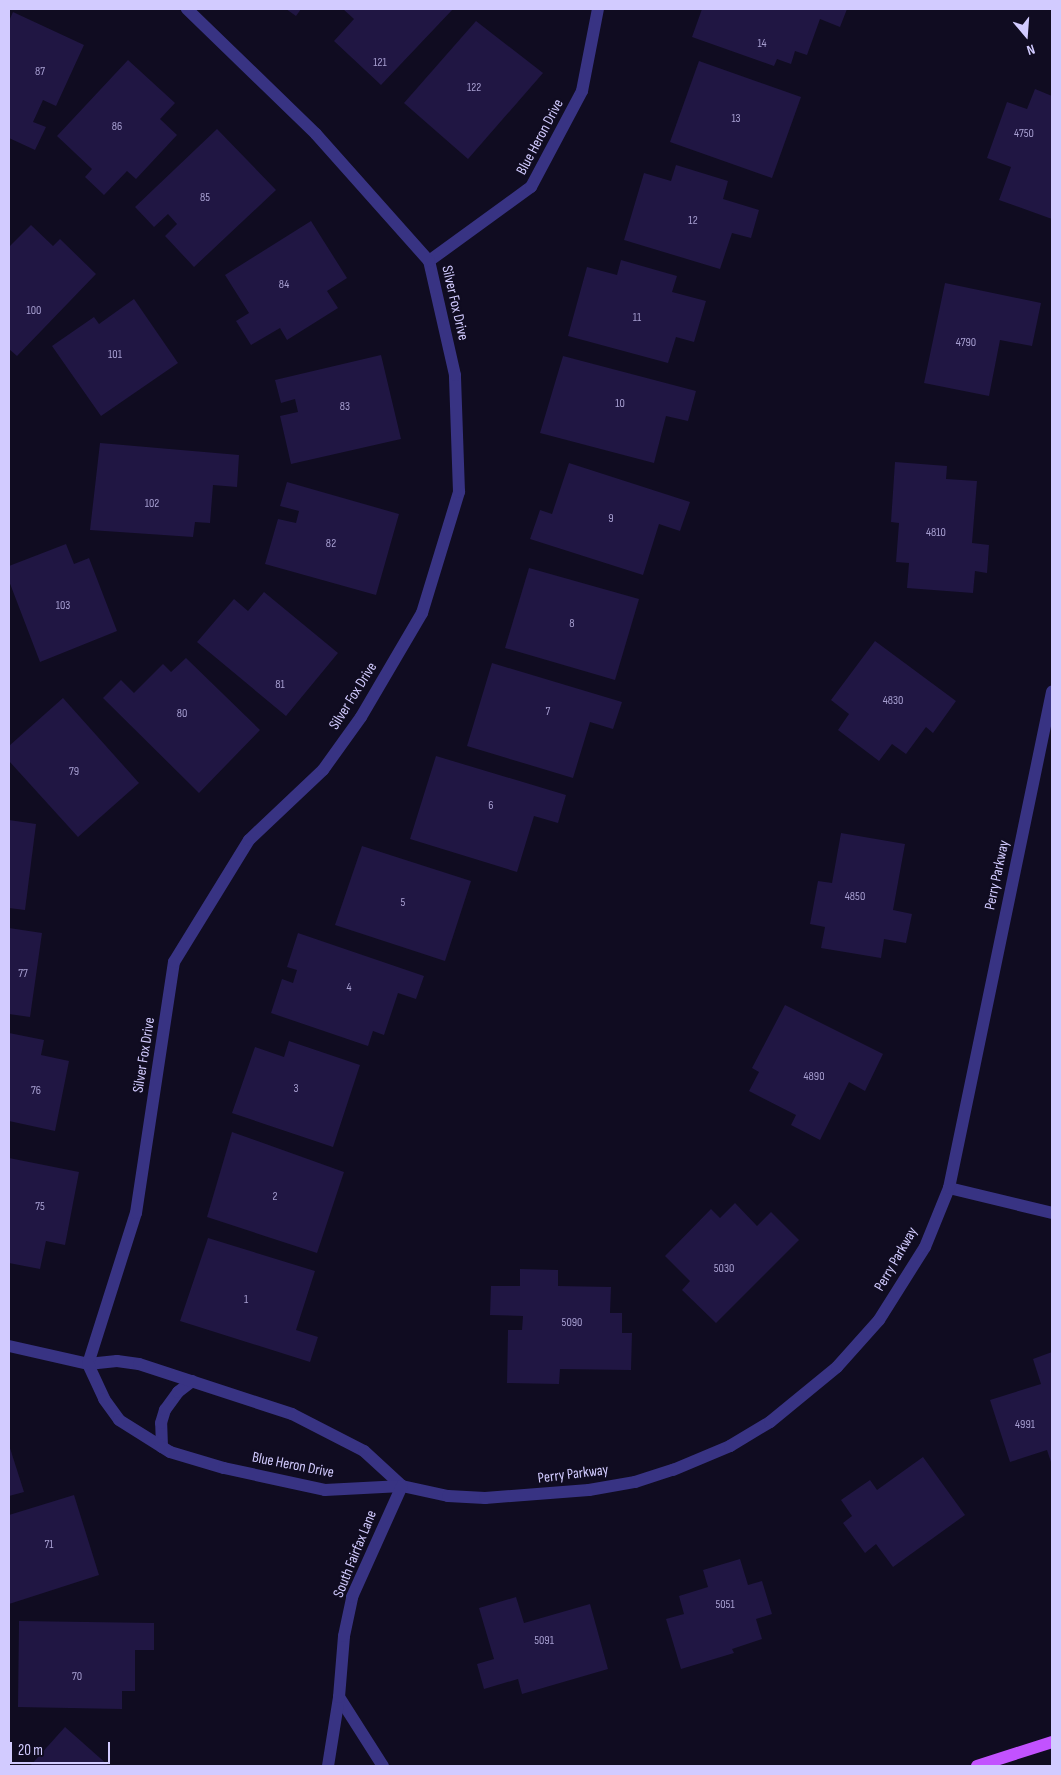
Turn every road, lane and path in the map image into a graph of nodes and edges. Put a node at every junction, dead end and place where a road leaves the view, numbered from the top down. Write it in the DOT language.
graph roads {
  1 [pos="187,9"];
  2 [pos="598,9"];
  3 [pos="429,261"];
  4 [pos="1052,692"];
  5 [pos="949,1188"];
  6 [pos="1052,1213"];
  7 [pos="9,1346"];
  8 [pos="88,1364"];
  9 [pos="192,1381"];
  10 [pos="162,1447"];
  11 [pos="402,1486"];
  12 [pos="339,1697"];
  13 [pos="1052,1742"];
  14 [pos="328,1766"];
  15 [pos="383,1766"];
  16 [pos="978,1766"];
  1 -- 3 [label="street, Silver Fox Drive"];
  2 -- 3 [label="street, Blue Heron Drive"];
  3 -- 8 [label="street, Silver Fox Drive"];
  4 -- 5 [label="street, Perry Parkway"];
  5 -- 6 [label="street"];
  5 -- 11 [label="street, Perry Parkway"];
  7 -- 8 [label="street"];
  8 -- 9 [label="street"];
  8 -- 10 [label="street, Blue Heron Drive"];
  9 -- 10 [label="street"];
  9 -- 11 [label="street"];
  10 -- 11 [label="street, Blue Heron Drive"];
  11 -- 12 [label="street, South Fairfax Lane"];
  12 -- 14 [label="street, South Fairfax Lane"];
  12 -- 15 [label="street"];
  13 -- 16 [label="main road"];
}
